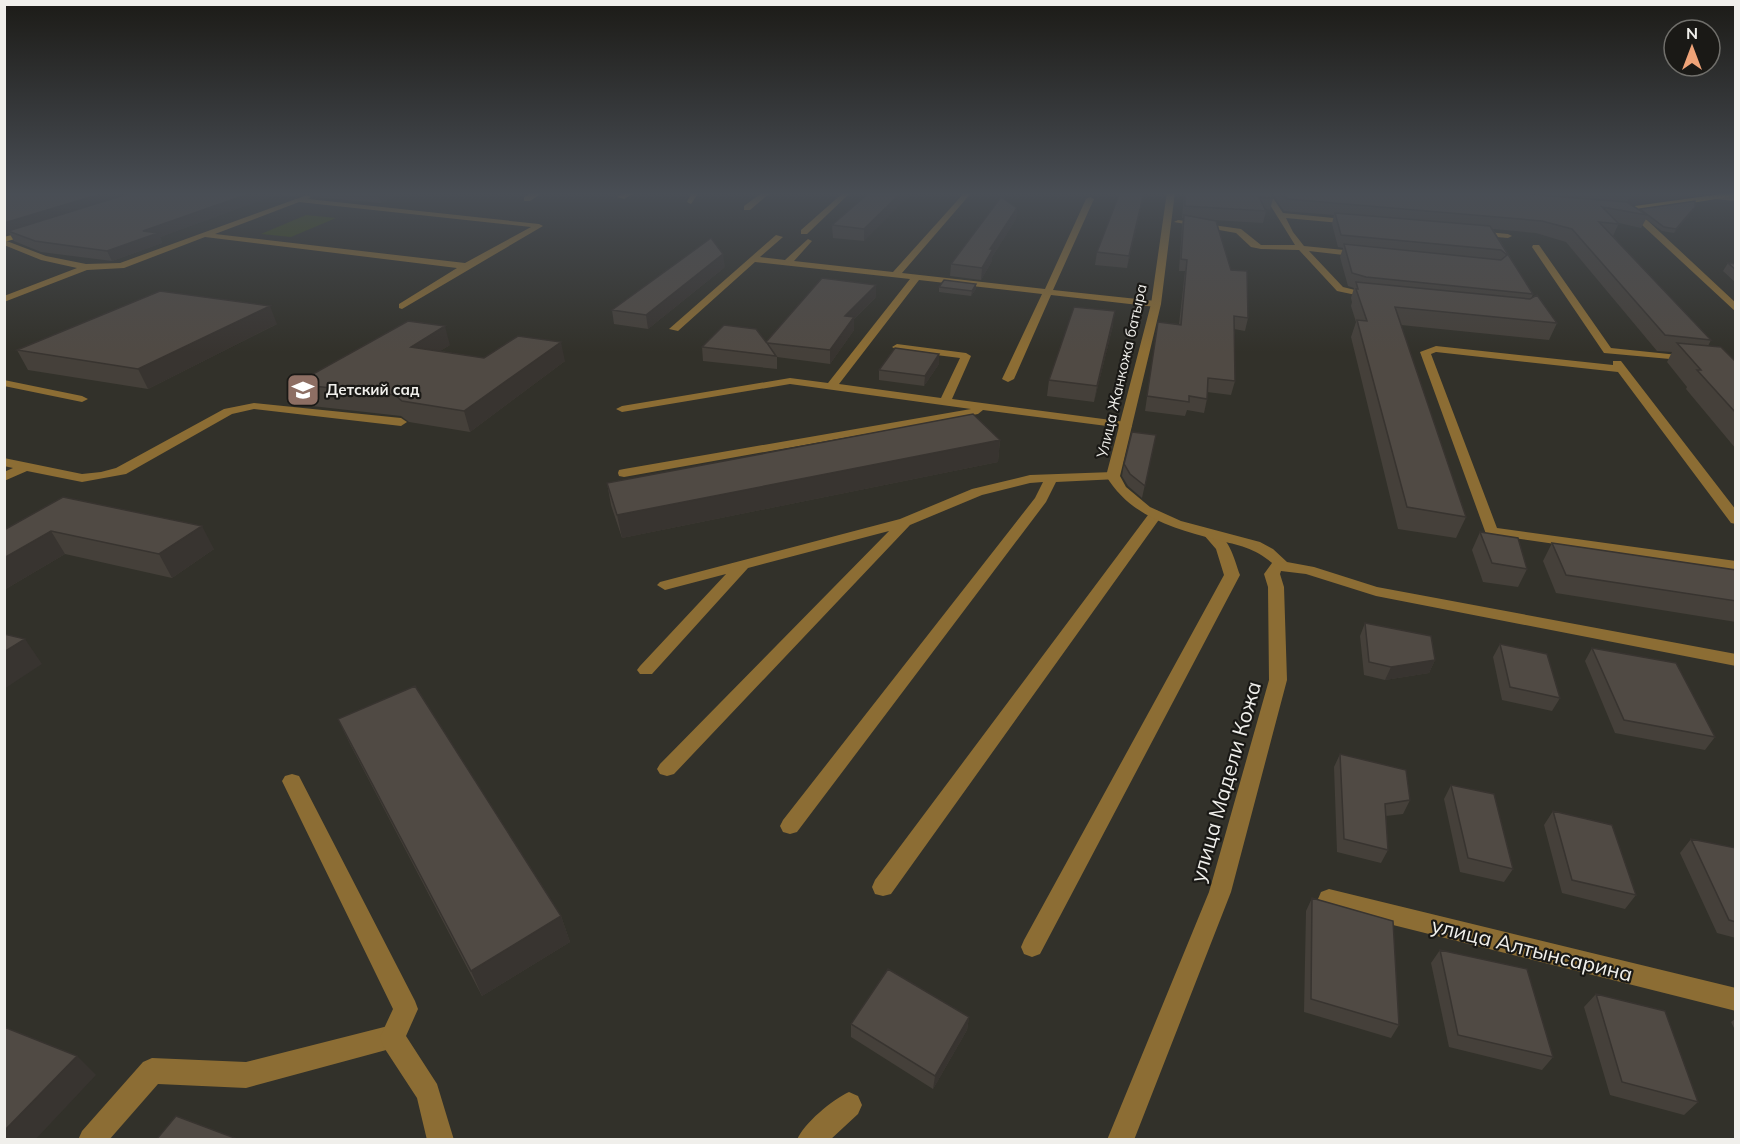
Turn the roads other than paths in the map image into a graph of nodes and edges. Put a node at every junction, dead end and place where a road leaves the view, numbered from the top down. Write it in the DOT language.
graph roads {
  1 [pos="14,245"];
  2 [pos="178,245"];
  3 [pos="287,245"];
  4 [pos="504,245"];
  5 [pos="770,245"];
  6 [pos="804,245"];
  7 [pos="921,245"];
  8 [pos="1069,245"];
  9 [pos="1164,245"];
  10 [pos="1255,245"];
  11 [pos="1299,245"];
  12 [pos="1669,245"];
  13 [pos="1536,247"];
  14 [pos="1301,248"];
  15 [pos="1370,255"];
  16 [pos="753,260"];
  17 [pos="787,263"];
  18 [pos="466,266"];
  19 [pos="86,267"];
  20 [pos="894,276"];
  21 [pos="916,278"];
  22 [pos="1047,294"];
  23 [pos="1383,298"];
  24 [pos="4,299"];
  25 [pos="1156,304"];
  26 [pos="402,306"];
  27 [pos="1736,309"];
  28 [pos="674,329"];
  29 [pos="897,347"];
  30 [pos="1608,351"];
  31 [pos="1701,361"];
  32 [pos="1622,369"];
  33 [pos="1008,379"];
  34 [pos="4,383"];
  35 [pos="831,387"];
  36 [pos="82,399"];
  37 [pos="945,402"];
  38 [pos="993,408"];
  39 [pos="622,409"];
  40 [pos="401,422"];
  41 [pos="1126,426"];
  42 [pos="4,462"];
  43 [pos="27,466"];
  44 [pos="624,473"];
  45 [pos="1113,476"];
  46 [pos="4,477"];
  47 [pos="1052,478"];
  48 [pos="1156,514"];
  49 [pos="1736,520"];
  50 [pos="905,522"];
  51 [pos="1210,534"];
  52 [pos="743,564"];
  53 [pos="1281,564"];
  54 [pos="1736,566"];
  55 [pos="665,585"];
  56 [pos="1736,660"];
  57 [pos="646,670"];
  58 [pos="666,769"];
  59 [pos="292,781"];
  60 [pos="790,826"];
  61 [pos="883,887"];
  62 [pos="1329,899"];
  63 [pos="1032,947"];
  64 [pos="1736,1000"];
  65 [pos="392,1037"];
  66 [pos="849,1106"];
  67 [pos="91,1140"];
  68 [pos="441,1140"];
  69 [pos="810,1140"];
  70 [pos="1120,1140"];
  1 -- 19 [label="street"];
  2 -- 19 [label="street"];
  3 -- 18 [label="street"];
  4 -- 18 [label="street"];
  5 -- 16 [label="street"];
  6 -- 17 [label="street"];
  7 -- 20 [label="street"];
  8 -- 22 [label="street"];
  9 -- 25 [label="street, Улица Жанкожа батыра"];
  10 -- 14 [label="street"];
  11 -- 14 [label="street"];
  12 -- 27 [label="street"];
  13 -- 30 [label="street"];
  14 -- 15 [label="street"];
  14 -- 23 [label="street"];
  16 -- 17 [label="street"];
  16 -- 28 [label="street"];
  17 -- 20 [label="street"];
  18 -- 26 [label="street"];
  19 -- 24 [label="street"];
  20 -- 21 [label="street"];
  21 -- 22 [label="street"];
  21 -- 35 [label="street"];
  22 -- 25 [label="street"];
  22 -- 33 [label="street"];
  25 -- 41 [label="street, Улица Жанкожа батыра"];
  29 -- 37 [label="street"];
  30 -- 31 [label="street"];
  30 -- 32 [label="street"];
  32 -- 49 [label="street"];
  32 -- 54 [label="street"];
  34 -- 36 [label="street"];
  35 -- 37 [label="street"];
  35 -- 39 [label="street"];
  37 -- 38 [label="street"];
  38 -- 41 [label="street"];
  38 -- 44 [label="street"];
  40 -- 43 [label="street"];
  41 -- 45 [label="street, Улица Жанкожа батыра"];
  42 -- 43 [label="street"];
  43 -- 46 [label="street"];
  45 -- 47 [label="street"];
  45 -- 48 [label="street, Улица Жанкожа батыра"];
  47 -- 50 [label="street"];
  47 -- 60 [label="street"];
  48 -- 51 [label="street, Улица Жанкожа батыра"];
  48 -- 61 [label="street"];
  50 -- 52 [label="street"];
  50 -- 58 [label="street"];
  51 -- 53 [label="street, Улица Жанкожа батыра"];
  51 -- 63 [label="street"];
  52 -- 55 [label="street"];
  52 -- 57 [label="street"];
  53 -- 56 [label="street"];
  53 -- 70 [label="street, улица Мадели Кожа"];
  59 -- 65 [label="street"];
  62 -- 64 [label="street, улица Алтынсарина"];
  65 -- 67 [label="street"];
  65 -- 68 [label="street"];
  66 -- 69 [label="street"];
}
